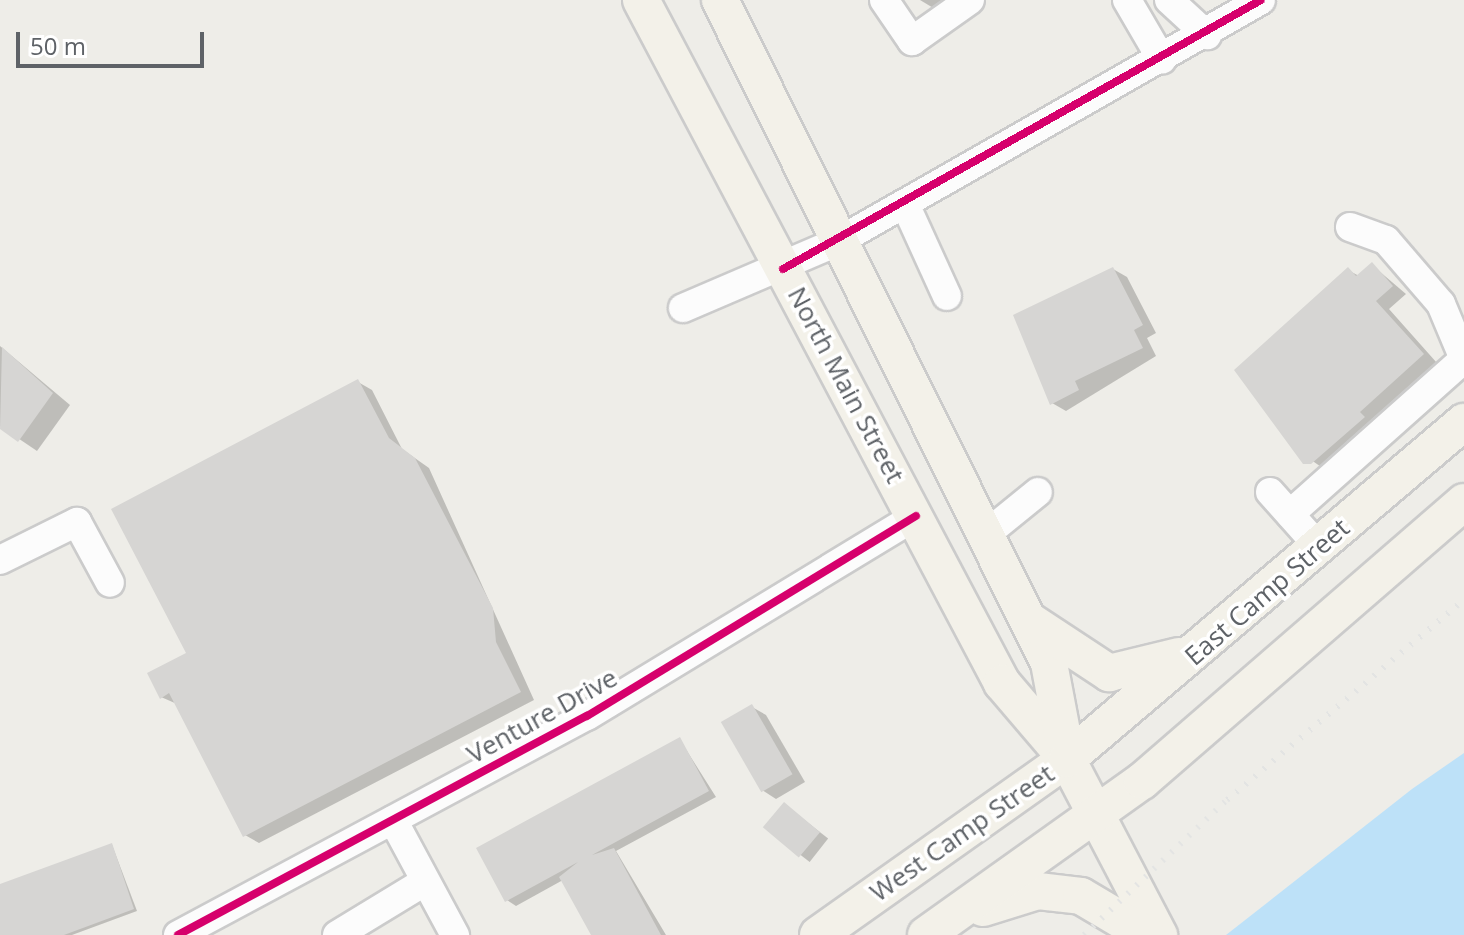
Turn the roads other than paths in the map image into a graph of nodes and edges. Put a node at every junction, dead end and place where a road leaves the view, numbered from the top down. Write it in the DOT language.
graph roads {
  1 [pos="641,0"];
  2 [pos="720,0"];
  3 [pos="884,0"];
  4 [pos="970,0"];
  5 [pos="1127,0"];
  6 [pos="1169,0"];
  7 [pos="1261,0"];
  8 [pos="1207,35"];
  9 [pos="1162,60"];
  10 [pos="905,204"];
  11 [pos="1350,227"];
  12 [pos="837,242"];
  13 [pos="783,269"];
  14 [pos="947,296"];
  15 [pos="683,308"];
  16 [pos="1464,359"];
  17 [pos="1464,422"];
  18 [pos="1038,492"];
  19 [pos="1270,492"];
  20 [pos="1464,502"];
  21 [pos="1290,514"];
  22 [pos="916,516"];
  23 [pos="985,535"];
  24 [pos="1319,547"];
  25 [pos="0,560"];
  26 [pos="110,583"];
  27 [pos="1027,619"];
  28 [pos="1210,643"];
  29 [pos="1067,759"];
  30 [pos="1096,813"];
  31 [pos="393,820"];
  32 [pos="424,882"];
  33 [pos="231,923"];
  34 [pos="937,928"];
  35 [pos="342,931"];
  36 [pos="178,935"];
  37 [pos="455,935"];
  38 [pos="818,935"];
  39 [pos="1147,935"];
  40 [pos="1159,935"];
  1 -- 13 [label="main road, North Main Street"];
  2 -- 12 [label="main road, North Main Street"];
  3 -- 4 [label="street"];
  5 -- 9 [label="street"];
  6 -- 8 [label="street"];
  7 -- 8 [label="street"];
  8 -- 9 [label="street"];
  9 -- 10 [label="street"];
  10 -- 12 [label="street"];
  10 -- 14 [label="street"];
  11 -- 16 [label="street"];
  12 -- 13 [label="street"];
  12 -- 23 [label="main road, North Main Street"];
  13 -- 15 [label="street"];
  13 -- 22 [label="main road, North Main Street"];
  16 -- 21 [label="street"];
  17 -- 24 [label="main road, East Camp Street"];
  18 -- 23 [label="street"];
  19 -- 21 [label="street"];
  20 -- 30 [label="main road"];
  21 -- 24 [label="street"];
  22 -- 29 [label="main road, North Main Street"];
  22 -- 31 [label="street, Venture Drive"];
  23 -- 27 [label="main road, North Main Street"];
  24 -- 28 [label="main road, East Camp Street"];
  25 -- 26 [label="street"];
  27 -- 28 [label="main road"];
  27 -- 29 [label="main road, North Main Street"];
  28 -- 29 [label="main road, East Camp Street"];
  29 -- 30 [label="main road, North Main Street"];
  29 -- 38 [label="main road, West Camp Street"];
  30 -- 34 [label="main road"];
  30 -- 40 [label="main road, North Main Street"];
  31 -- 32 [label="street"];
  31 -- 33 [label="street, Venture Drive"];
  32 -- 35 [label="street"];
  32 -- 37 [label="street"];
  33 -- 36 [label="street, Venture Drive"];
  34 -- 39 [label="main road"];
}
